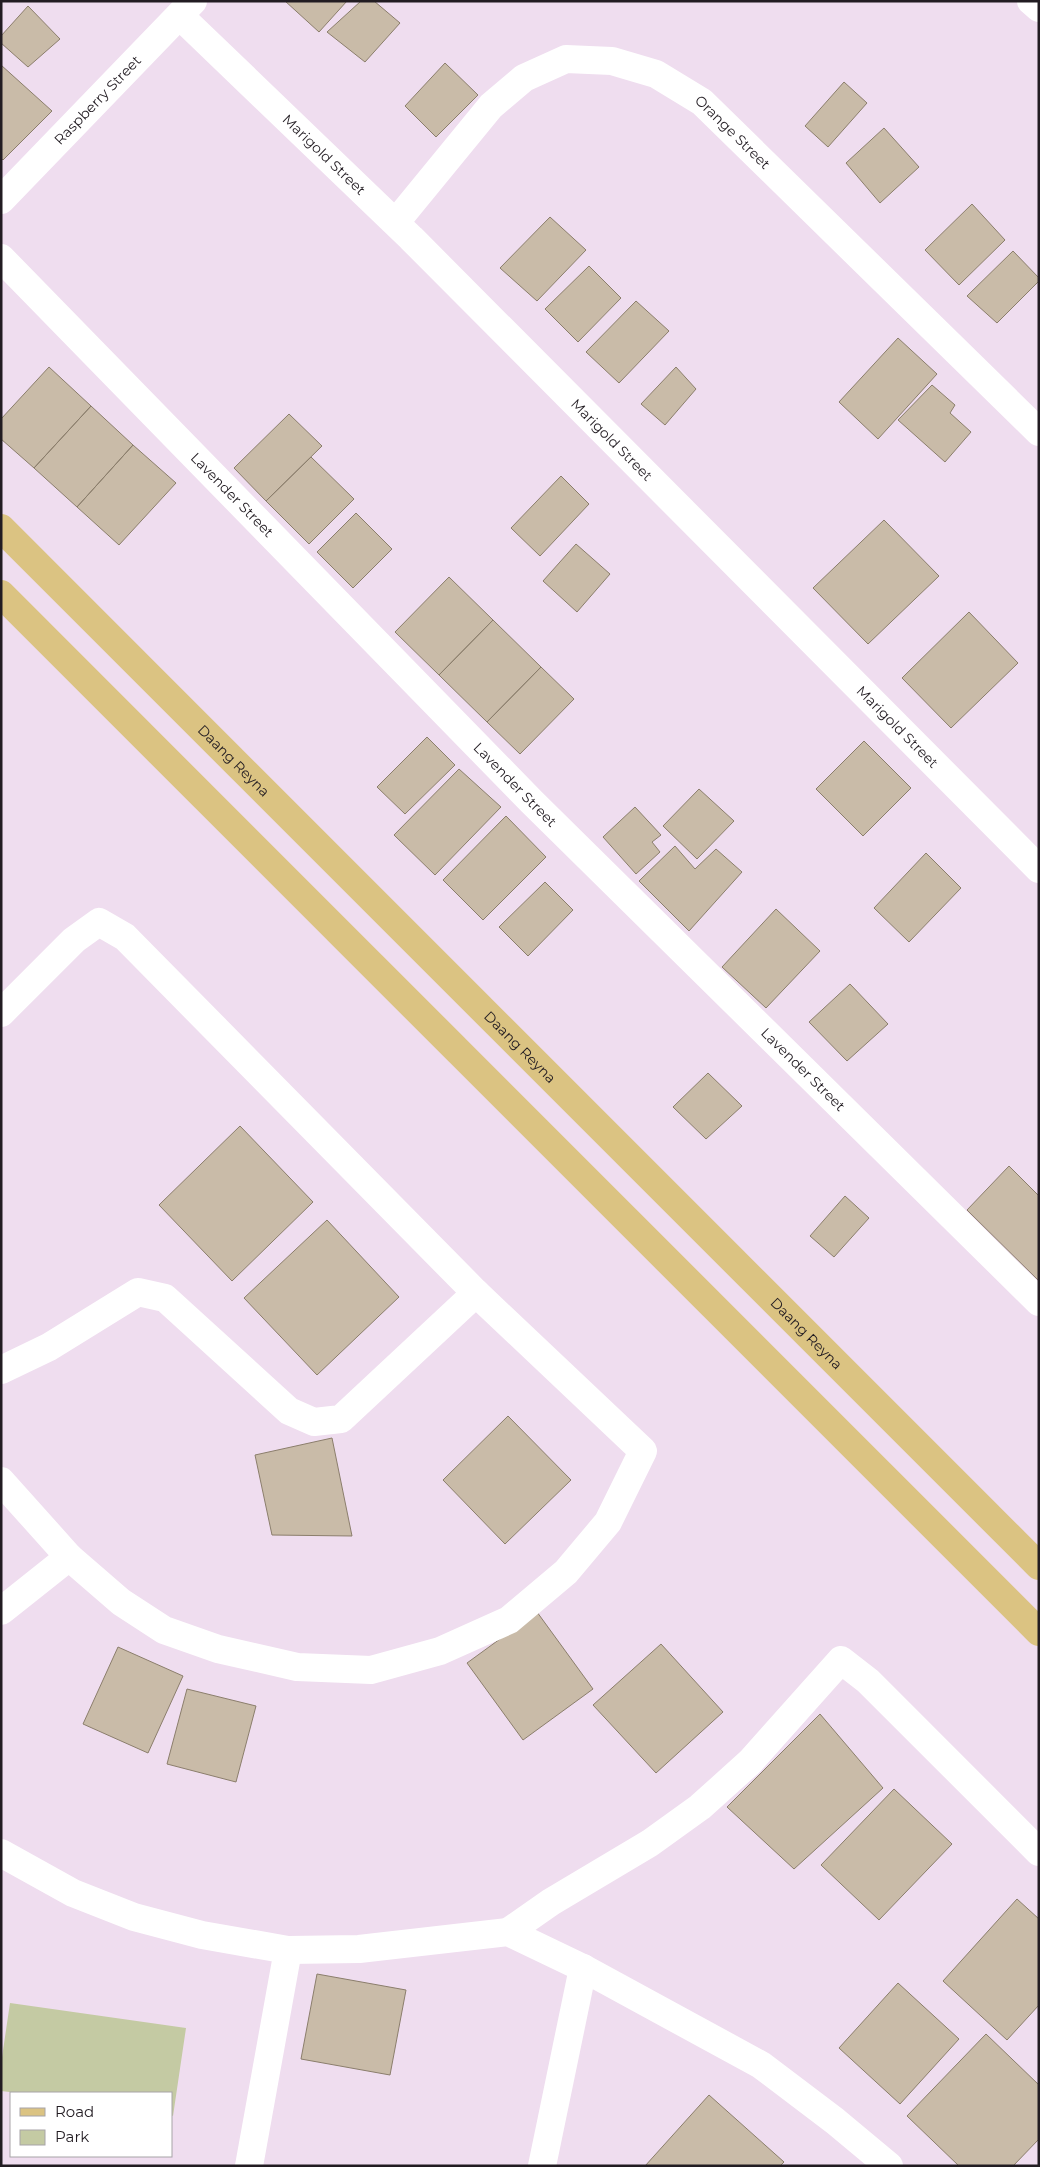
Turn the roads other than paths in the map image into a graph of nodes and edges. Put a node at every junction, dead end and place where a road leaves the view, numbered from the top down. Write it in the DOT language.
graph roads {
  1 [pos="1031,1"];
  2 [pos="187,8"];
  3 [pos="1039,8"];
  4 [pos="1,200"];
  5 [pos="396,222"];
  6 [pos="1,258"];
  7 [pos="1039,432"];
  8 [pos="1,528"];
  9 [pos="1,594"];
  10 [pos="1039,869"];
  11 [pos="1,1012"];
  12 [pos="476,1293"];
  13 [pos="1039,1302"];
  14 [pos="1,1370"];
  15 [pos="1,1480"];
  16 [pos="69,1557"];
  17 [pos="1039,1566"];
  18 [pos="1,1611"];
  19 [pos="1039,1632"];
  20 [pos="1039,1852"];
  21 [pos="1,1853"];
  22 [pos="508,1932"];
  23 [pos="288,1950"];
  24 [pos="583,1968"];
  25 [pos="249,2166"];
  26 [pos="542,2166"];
  27 [pos="889,2166"];
  1 -- 3 [label="street"];
  2 -- 4 [label="street, Raspberry Street"];
  2 -- 5 [label="street, Marigold Street"];
  5 -- 7 [label="street, Orange Street"];
  5 -- 10 [label="street, Marigold Street"];
  6 -- 13 [label="street, Lavender Street"];
  8 -- 17 [label="main road, Daang Reyna"];
  9 -- 19 [label="main road"];
  11 -- 12 [label="street"];
  12 -- 14 [label="street"];
  12 -- 16 [label="street"];
  15 -- 16 [label="street"];
  16 -- 18 [label="street"];
  20 -- 22 [label="street"];
  21 -- 23 [label="street"];
  22 -- 23 [label="street"];
  22 -- 24 [label="street"];
  23 -- 25 [label="street"];
  24 -- 26 [label="street"];
  24 -- 27 [label="street"];
}
